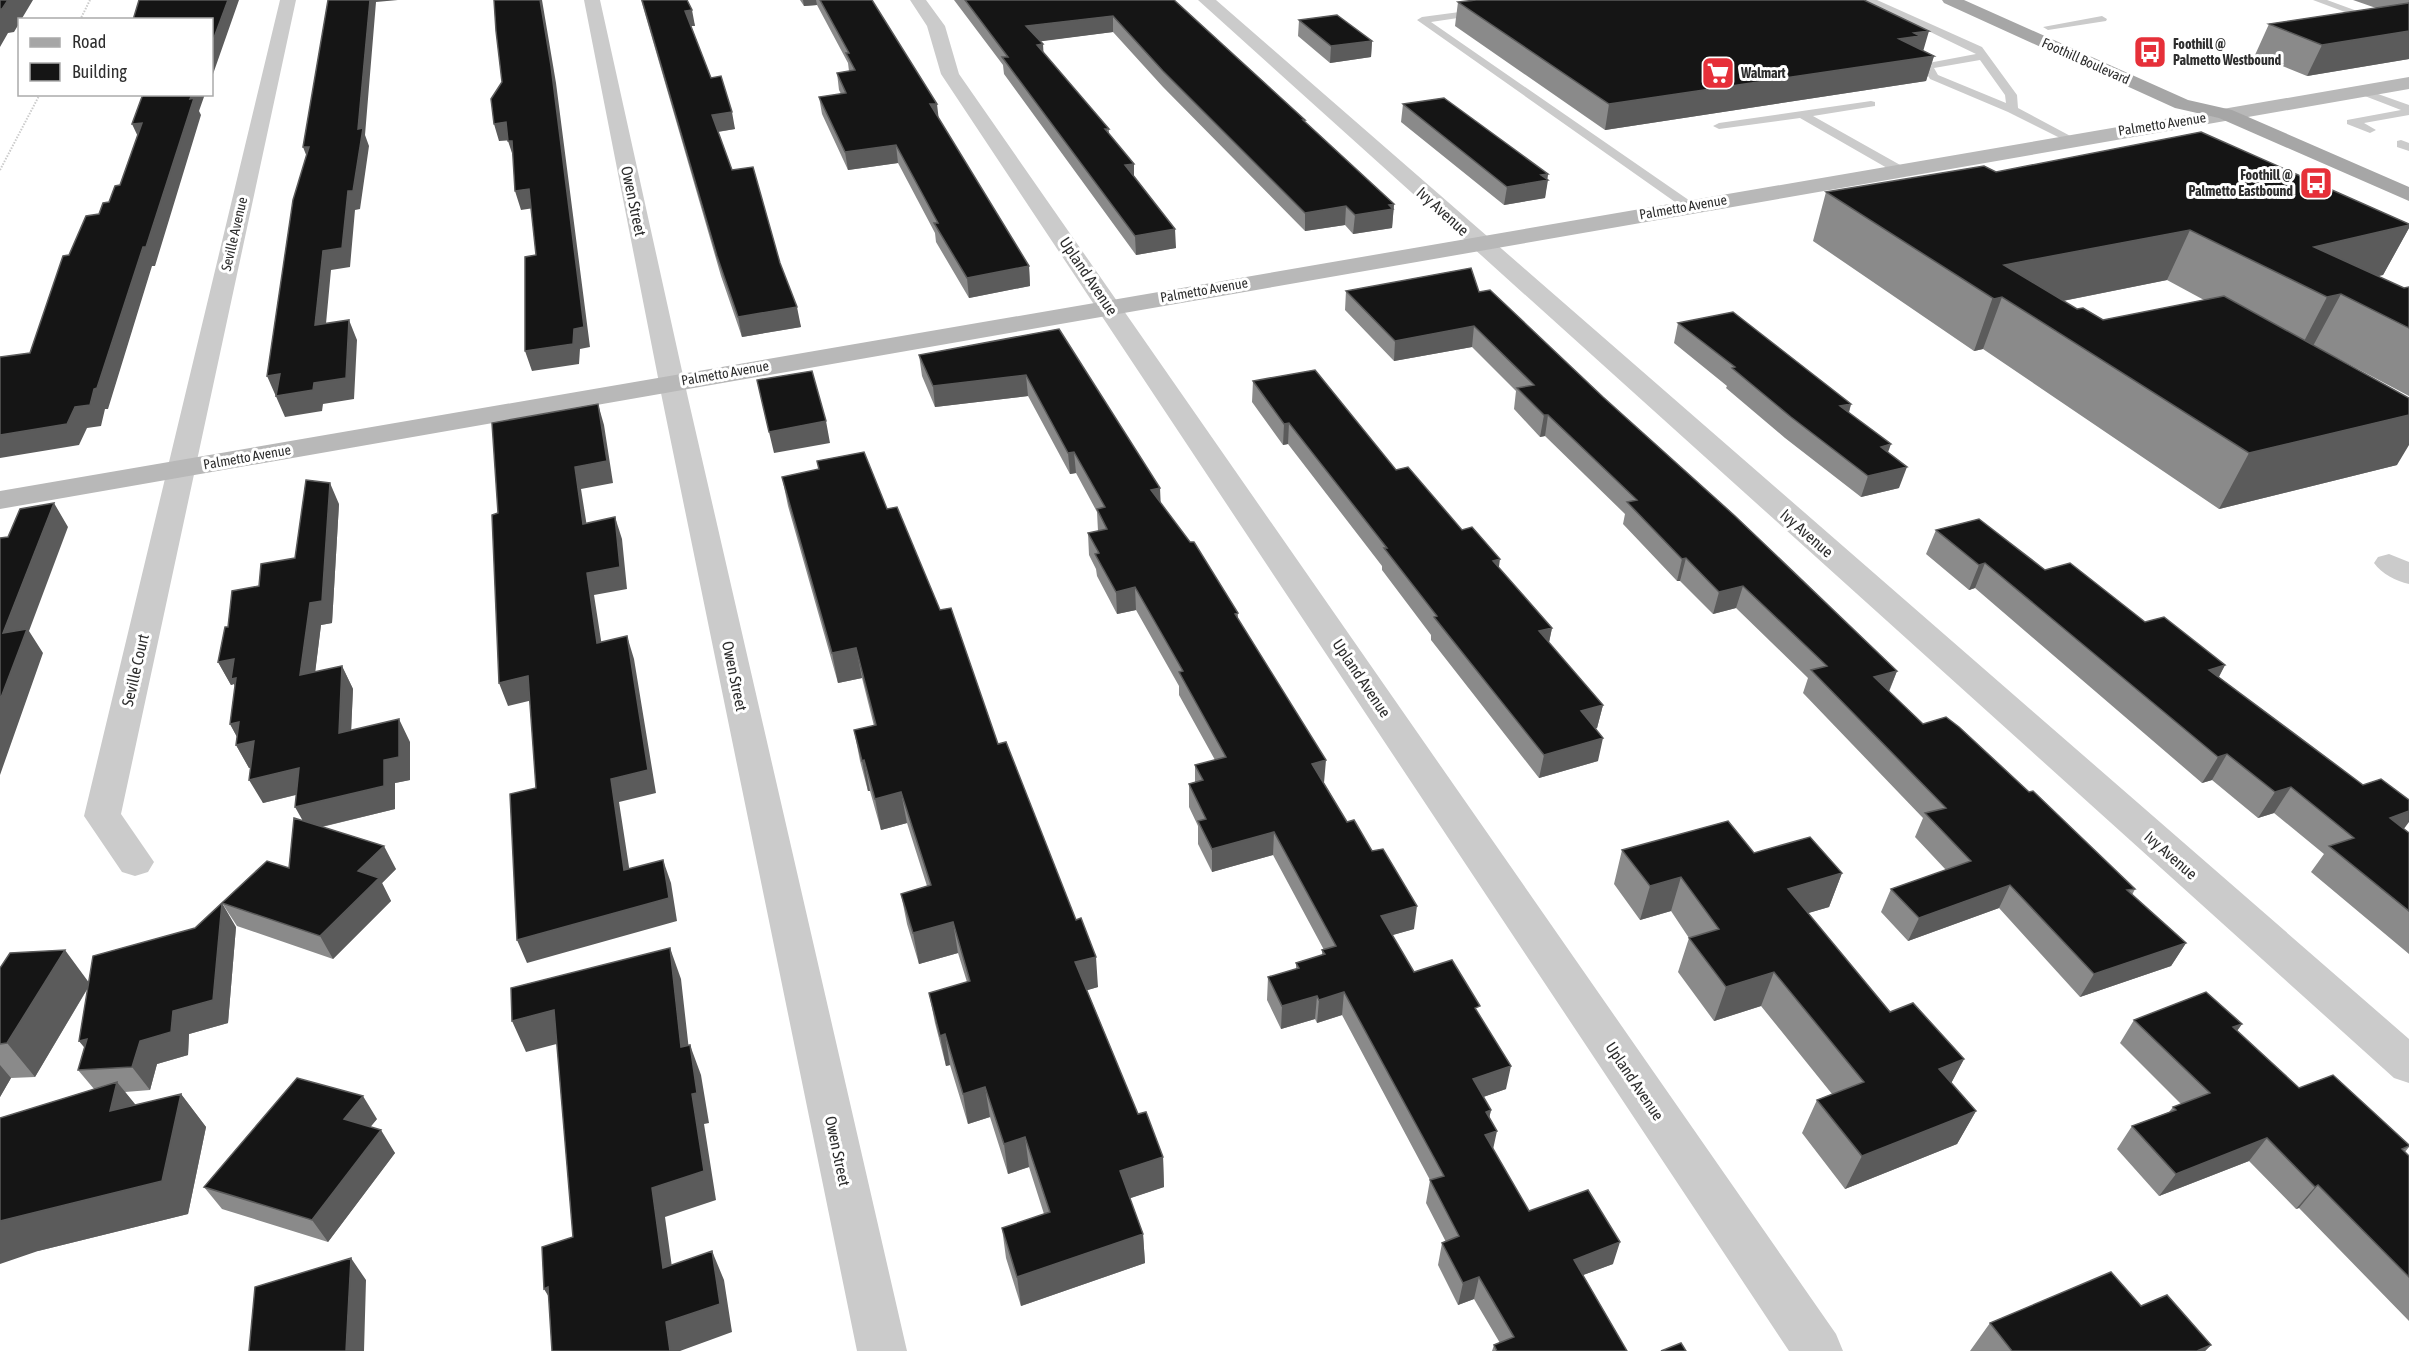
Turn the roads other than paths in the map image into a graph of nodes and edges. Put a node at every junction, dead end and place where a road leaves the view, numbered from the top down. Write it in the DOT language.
graph roads {
  1 [pos="288,0"];
  2 [pos="592,0"];
  3 [pos="918,0"];
  4 [pos="1206,0"];
  5 [pos="1869,0"];
  6 [pos="1950,0"];
  7 [pos="1986,0"];
  8 [pos="2318,0"];
  9 [pos="1489,12"];
  10 [pos="2102,19"];
  11 [pos="2048,27"];
  12 [pos="2409,33"];
  13 [pos="1983,56"];
  14 [pos="2409,83"];
  15 [pos="2361,91"];
  16 [pos="1870,104"];
  17 [pos="2012,110"];
  18 [pos="2409,111"];
  19 [pos="1802,114"];
  20 [pos="2225,114"];
  21 [pos="1719,126"];
  22 [pos="2370,130"];
  23 [pos="2070,140"];
  24 [pos="1898,169"];
  25 [pos="2409,195"];
  26 [pos="1689,206"];
  27 [pos="1479,243"];
  28 [pos="1109,306"];
  29 [pos="672,383"];
  30 [pos="180,468"];
  31 [pos="0,500"];
  32 [pos="135,862"];
  33 [pos="2409,1065"];
  34 [pos="882,1351"];
  35 [pos="1818,1351"];
  1 -- 30 [label="street, Seville Avenue"];
  2 -- 29 [label="street, Owen Street"];
  3 -- 28 [label="street, Upland Avenue"];
  4 -- 27 [label="street, Ivy Avenue"];
  5 -- 13 [label="lane"];
  6 -- 20 [label="main road, Foothill Boulevard"];
  7 -- 11 [label="main road, Foothill Boulevard"];
  8 -- 12 [label="lane"];
  9 -- 26 [label="lane"];
  10 -- 11 [label="lane"];
  11 -- 20 [label="main road, Foothill Boulevard"];
  13 -- 17 [label="lane"];
  13 -- 17 [label="lane"];
  14 -- 15 [label="street, Palmetto Avenue"];
  15 -- 18 [label="lane"];
  15 -- 20 [label="street, Palmetto Avenue"];
  16 -- 19 [label="lane"];
  17 -- 23 [label="lane"];
  18 -- 22 [label="lane"];
  19 -- 21 [label="lane"];
  19 -- 24 [label="lane"];
  20 -- 23 [label="street, Palmetto Avenue"];
  20 -- 25 [label="main road, Foothill Boulevard"];
  23 -- 24 [label="street, Palmetto Avenue"];
  24 -- 26 [label="street, Palmetto Avenue"];
  26 -- 27 [label="street, Palmetto Avenue"];
  27 -- 28 [label="street, Palmetto Avenue"];
  27 -- 33 [label="street, Ivy Avenue"];
  28 -- 29 [label="street, Palmetto Avenue"];
  28 -- 35 [label="street, Upland Avenue"];
  29 -- 30 [label="street, Palmetto Avenue"];
  29 -- 34 [label="street, Owen Street"];
  30 -- 31 [label="street, Palmetto Avenue"];
  30 -- 32 [label="street, Seville Court"];
}
